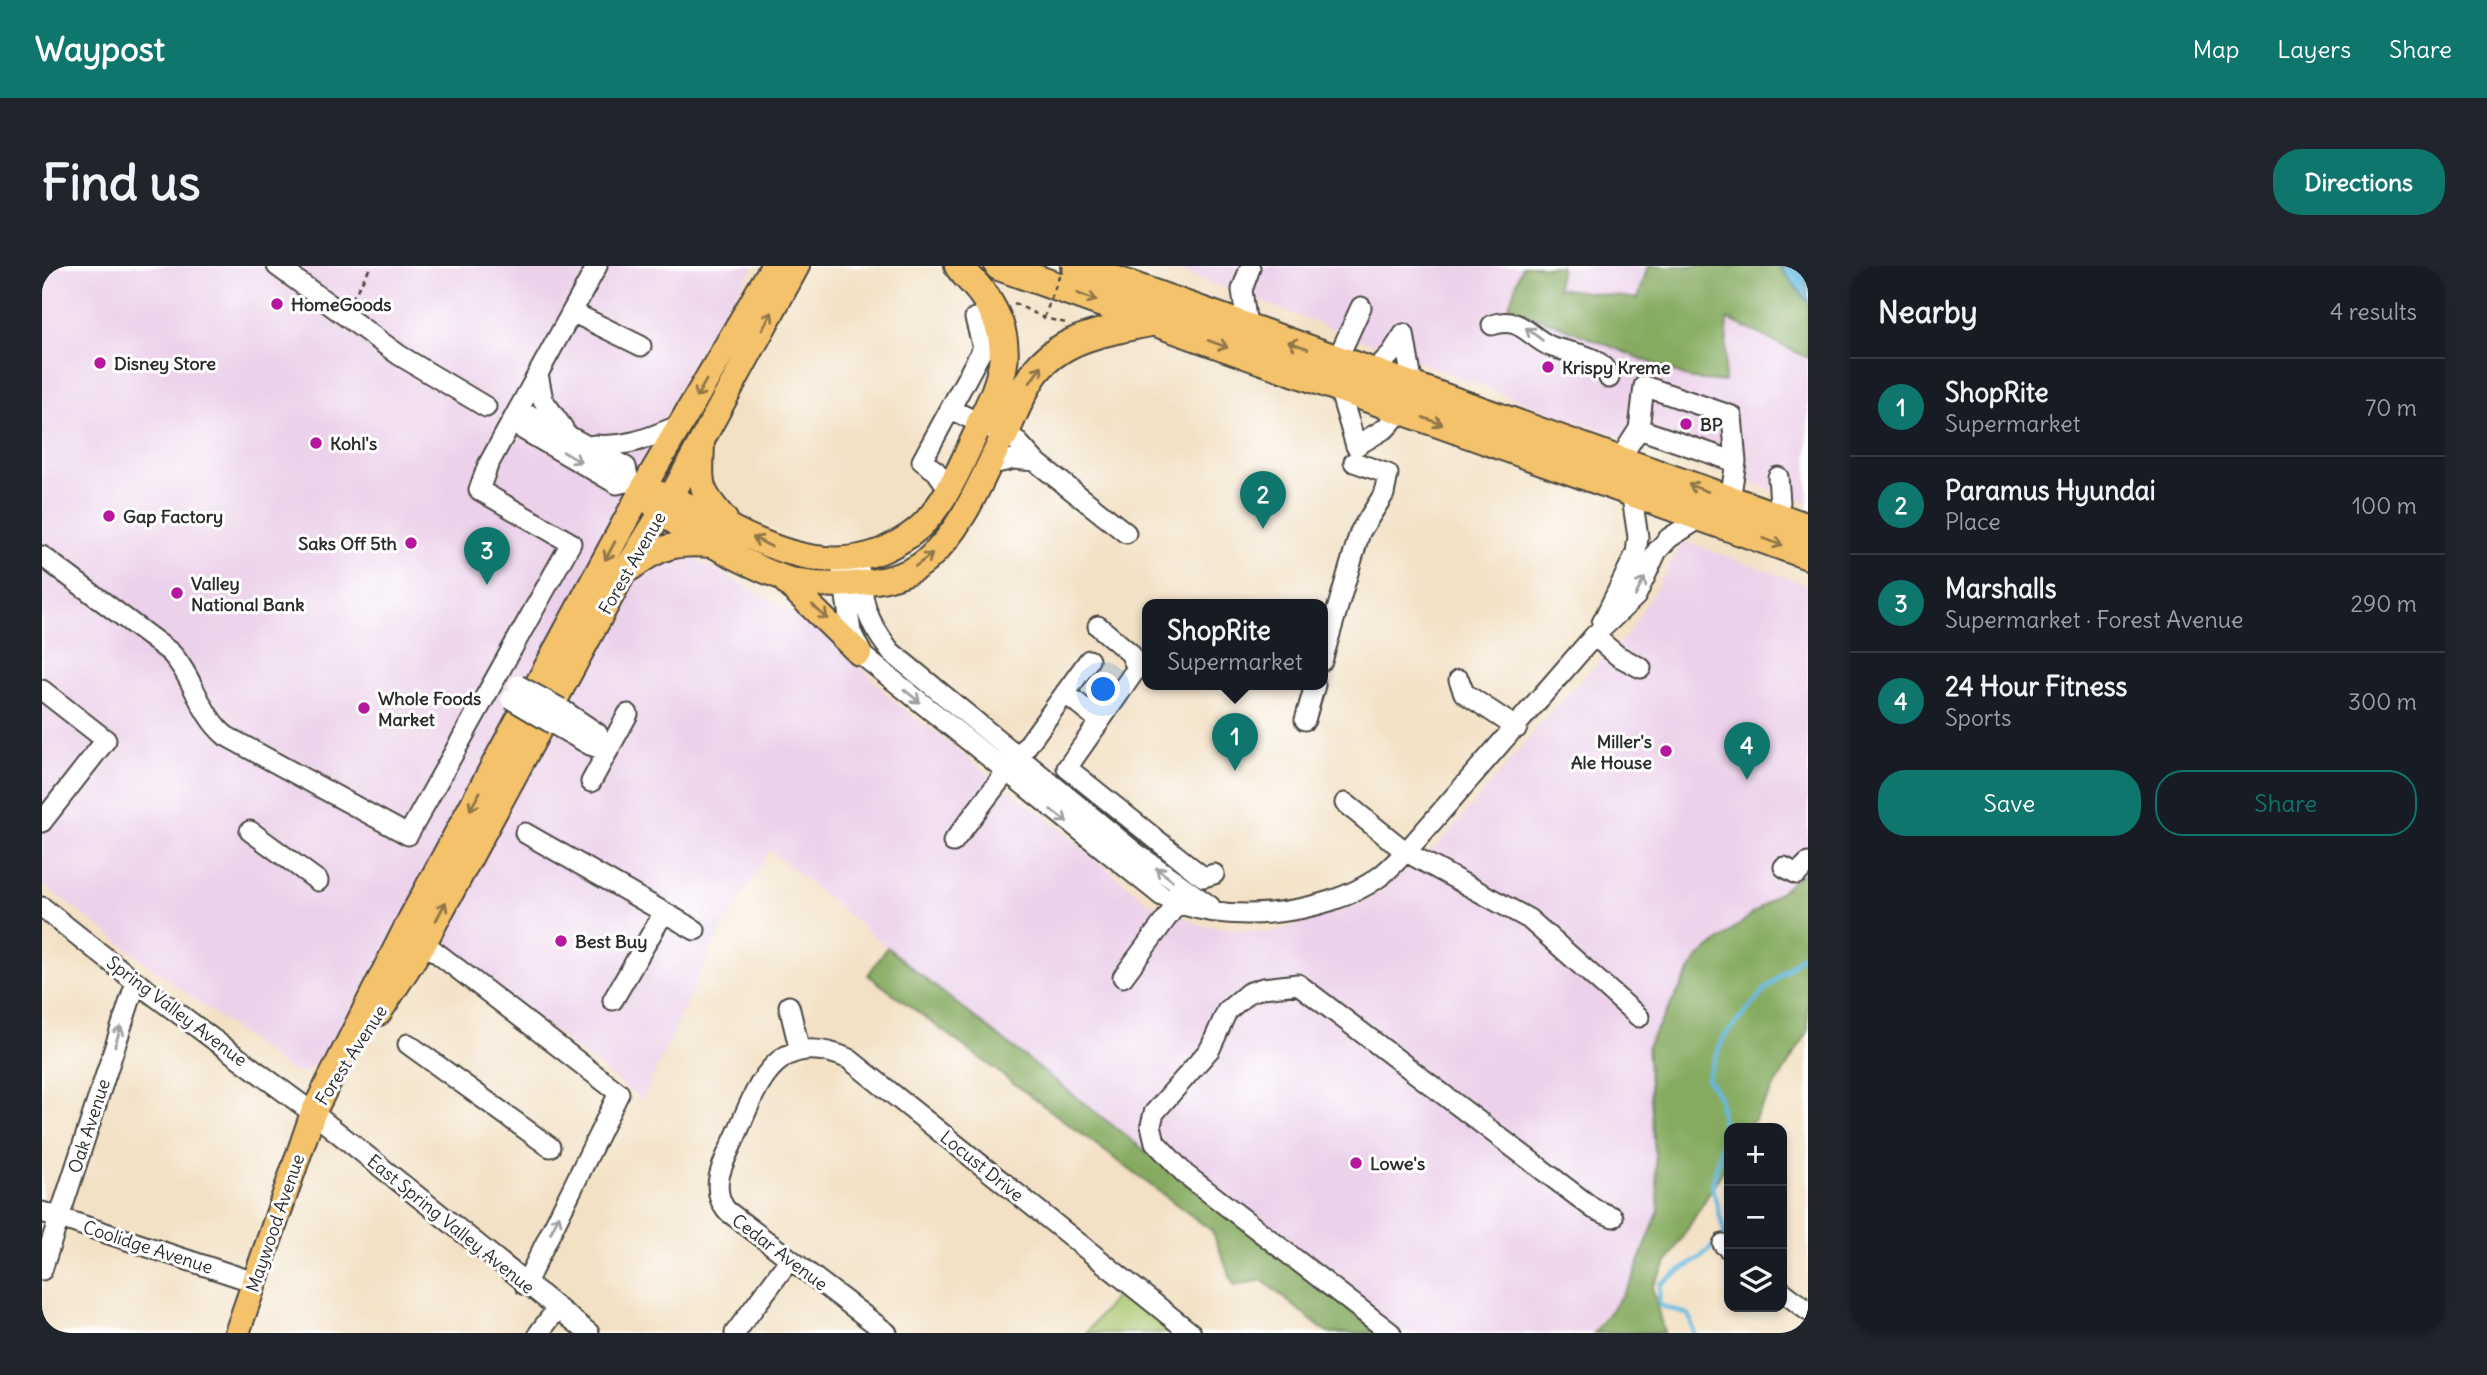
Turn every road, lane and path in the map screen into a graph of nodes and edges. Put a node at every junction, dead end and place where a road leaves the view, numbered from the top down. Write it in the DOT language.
graph roads {
  1 [pos="277,266"];
  2 [pos="597,266"];
  3 [pos="773,266"];
  4 [pos="797,266"];
  5 [pos="959,266"];
  6 [pos="999,266"];
  7 [pos="1063,266"];
  8 [pos="1075,266"];
  9 [pos="1123,266"];
  10 [pos="1250,268"];
  11 [pos="1145,292"];
  12 [pos="1008,300"];
  13 [pos="1361,307"];
  14 [pos="572,312"];
  15 [pos="975,318"];
  16 [pos="1044,318"];
  17 [pos="1154,321"];
  18 [pos="1071,325"];
  19 [pos="1492,325"];
  20 [pos="1247,326"];
  21 [pos="641,346"];
  22 [pos="1337,359"];
  23 [pos="1373,372"];
  24 [pos="538,374"];
  25 [pos="1609,378"];
  26 [pos="1339,387"];
  27 [pos="1408,398"];
  28 [pos="486,407"];
  29 [pos="951,410"];
  30 [pos="518,418"];
  31 [pos="680,425"];
  32 [pos="992,429"];
  33 [pos="1639,429"];
  34 [pos="703,439"];
  35 [pos="577,440"];
  36 [pos="1619,460"];
  37 [pos="1035,461"];
  38 [pos="1354,461"];
  39 [pos="1735,461"];
  40 [pos="988,465"];
  41 [pos="1778,477"];
  42 [pos="635,486"];
  43 [pos="949,489"];
  44 [pos="1631,491"];
  45 [pos="1730,500"];
  46 [pos="666,505"];
  47 [pos="1775,516"];
  48 [pos="1702,517"];
  49 [pos="733,527"];
  50 [pos="1808,528"];
  51 [pos="1126,533"];
  52 [pos="716,546"];
  53 [pos="1808,555"];
  54 [pos="42,556"];
  55 [pos="850,571"];
  56 [pos="777,573"];
  57 [pos="622,576"];
  58 [pos="1098,626"];
  59 [pos="1594,636"];
  60 [pos="1328,641"];
  61 [pos="859,653"];
  62 [pos="1089,660"];
  63 [pos="1641,668"];
  64 [pos="1459,680"];
  65 [pos="497,681"];
  66 [pos="1314,690"];
  67 [pos="42,691"];
  68 [pos="1065,693"];
  69 [pos="628,715"];
  70 [pos="1305,720"];
  71 [pos="1100,721"];
  72 [pos="1517,728"];
  73 [pos="512,736"];
  74 [pos="608,751"];
  75 [pos="1013,764"];
  76 [pos="591,782"];
  77 [pos="1345,803"];
  78 [pos="42,822"];
  79 [pos="250,831"];
  80 [pos="525,834"];
  81 [pos="953,842"];
  82 [pos="1406,852"];
  83 [pos="1808,863"];
  84 [pos="1784,867"];
  85 [pos="1214,874"];
  86 [pos="318,881"];
  87 [pos="1177,904"];
  88 [pos="42,908"];
  89 [pos="1221,911"];
  90 [pos="664,912"];
  91 [pos="695,930"];
  92 [pos="424,943"];
  93 [pos="1123,977"];
  94 [pos="136,982"];
  95 [pos="613,1000"];
  96 [pos="789,1006"];
  97 [pos="1639,1017"];
  98 [pos="408,1044"];
  99 [pos="800,1051"];
  100 [pos="313,1113"];
  101 [pos="550,1146"];
  102 [pos="51,1215"];
  103 [pos="1613,1217"];
  104 [pos="790,1259"];
  105 [pos="42,1270"];
  106 [pos="254,1282"];
  107 [pos="525,1285"];
  108 [pos="1787,1295"];
  109 [pos="558,1309"];
  110 [pos="1808,1311"];
  111 [pos="237,1333"];
  112 [pos="539,1333"];
  113 [pos="589,1333"];
  114 [pos="735,1333"];
  115 [pos="887,1333"];
  116 [pos="1191,1333"];
  117 [pos="1391,1333"];
  1 -- 28 [label="street"];
  2 -- 14 [label="street"];
  3 -- 31 [label="main road, Forest Avenue, one-way"];
  34 -- 4 [label="main road, Forest Avenue, one-way"];
  5 -- 32 [label="highway"];
  6 -- 17 [label="highway, one-way"];
  7 -- 16 [label="path, bridge"];
  8 -- 11 [label="highway"];
  9 -- 11 [label="highway"];
  10 -- 20 [label="street"];
  11 -- 20 [label="highway"];
  12 -- 16 [label="path"];
  13 -- 22 [label="street"];
  14 -- 21 [label="street"];
  14 -- 24 [label="street"];
  15 -- 29 [label="street"];
  16 -- 18 [label="path"];
  17 -- 26 [label="highway, one-way"];
  32 -- 17 [label="highway, one-way"];
  25 -- 19 [label="street, one-way"];
  22 -- 20 [label="highway, one-way"];
  22 -- 23 [label="highway"];
  23 -- 27 [label="highway"];
  23 -- 27 [label="street"];
  24 -- 30 [label="street"];
  24 -- 35 [label="street"];
  26 -- 27 [label="highway"];
  26 -- 27 [label="street"];
  27 -- 36 [label="highway"];
  27 -- 44 [label="highway, one-way"];
  29 -- 32 [label="street"];
  29 -- 43 [label="street"];
  30 -- 35 [label="street"];
  30 -- 42 [label="street, one-way"];
  30 -- 65 [label="street"];
  31 -- 35 [label="street"];
  31 -- 42 [label="main road, Forest Avenue"];
  32 -- 37 [label="street"];
  32 -- 40 [label="main road"];
  32 -- 43 [label="main road"];
  33 -- 36 [label="street"];
  33 -- 39 [label="street"];
  33 -- 39 [label="street"];
  34 -- 46 [label="main road, Forest Avenue"];
  34 -- 49 [label="main road"];
  35 -- 42 [label="street"];
  45 -- 36 [label="highway, one-way"];
  37 -- 40 [label="street"];
  37 -- 51 [label="street"];
  38 -- 60 [label="street"];
  39 -- 45 [label="street"];
  55 -- 40 [label="main road, one-way"];
  41 -- 47 [label="street"];
  42 -- 46 [label="main road"];
  42 -- 73 [label="main road, Forest Avenue, one-way"];
  43 -- 55 [label="main road"];
  44 -- 48 [label="highway"];
  44 -- 59 [label="street"];
  45 -- 47 [label="highway"];
  46 -- 49 [label="main road"];
  46 -- 52 [label="main road"];
  46 -- 57 [label="main road, Forest Avenue"];
  47 -- 50 [label="highway"];
  48 -- 53 [label="highway, one-way"];
  59 -- 48 [label="street, one-way"];
  55 -- 49 [label="main road, one-way"];
  52 -- 56 [label="main road"];
  52 -- 57 [label="main road"];
  54 -- 65 [label="street"];
  55 -- 56 [label="main road"];
  55 -- 61 [label="street"];
  55 -- 75 [label="street"];
  56 -- 61 [label="main road, one-way"];
  57 -- 73 [label="main road, Forest Avenue"];
  58 -- 71 [label="street"];
  59 -- 63 [label="street"];
  59 -- 72 [label="street"];
  61 -- 75 [label="street, one-way"];
  62 -- 68 [label="street"];
  64 -- 72 [label="street"];
  65 -- 74 [label="street, bridge"];
  66 -- 70 [label="street"];
  67 -- 78 [label="street"];
  68 -- 71 [label="street"];
  68 -- 75 [label="street"];
  69 -- 74 [label="street"];
  71 -- 85 [label="street"];
  72 -- 82 [label="street"];
  92 -- 73 [label="main road, Forest Avenue, one-way"];
  73 -- 100 [label="main road, Forest Avenue, one-way"];
  74 -- 76 [label="street"];
  75 -- 81 [label="street"];
  75 -- 87 [label="street, one-way"];
  89 -- 75 [label="street, one-way"];
  77 -- 82 [label="street"];
  79 -- 86 [label="street"];
  80 -- 90 [label="street"];
  82 -- 89 [label="street"];
  82 -- 97 [label="street"];
  83 -- 84 [label="street"];
  87 -- 89 [label="street"];
  87 -- 93 [label="street"];
  88 -- 94 [label="street, Spring Valley Avenue"];
  90 -- 91 [label="street"];
  90 -- 95 [label="street"];
  92 -- 100 [label="main road, Forest Avenue"];
  107 -- 92 [label="street, one-way"];
  94 -- 100 [label="street, Spring Valley Avenue"];
  102 -- 94 [label="street, Oak Avenue, one-way"];
  96 -- 99 [label="street"];
  98 -- 101 [label="street"];
  99 -- 104 [label="street, Cedar Avenue"];
  99 -- 116 [label="street, Locust Drive"];
  100 -- 106 [label="main road, Maywood Avenue"];
  100 -- 107 [label="street, East Spring Valley Avenue"];
  102 -- 105 [label="street, Oak Avenue"];
  102 -- 106 [label="street, Coolidge Avenue"];
  103 -- 117 [label="street"];
  104 -- 114 [label="street"];
  104 -- 115 [label="street, Cedar Avenue"];
  106 -- 111 [label="main road, Maywood Avenue"];
  107 -- 109 [label="street, East Spring Valley Avenue"];
  108 -- 110 [label="street"];
  109 -- 112 [label="street"];
  109 -- 113 [label="street, East Spring Valley Avenue"];
}
